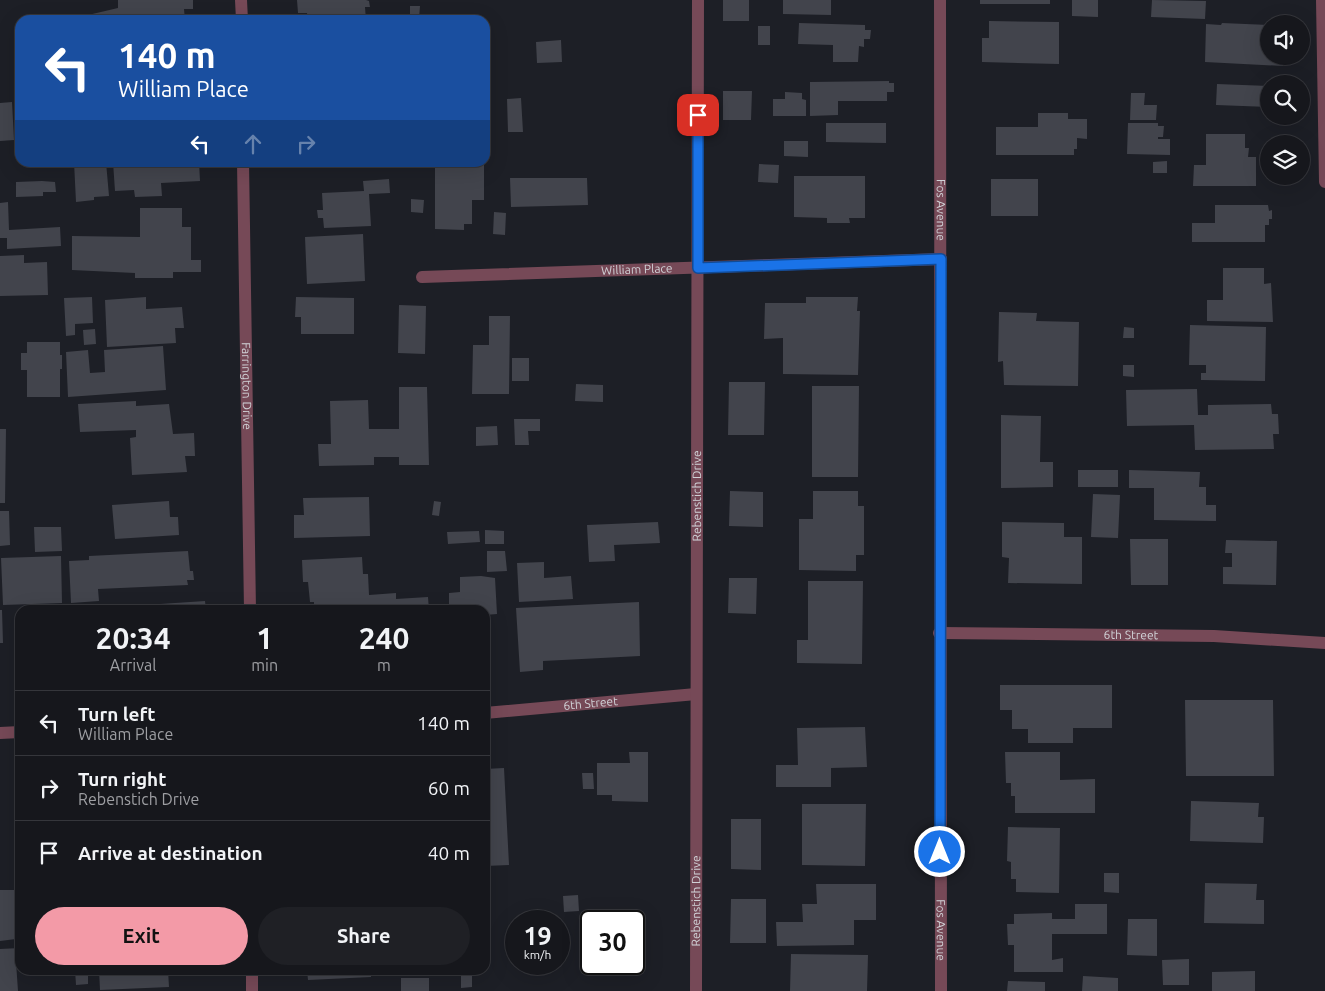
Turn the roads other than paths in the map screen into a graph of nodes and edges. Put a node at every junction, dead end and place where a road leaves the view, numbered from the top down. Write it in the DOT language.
graph roads {
  1 [pos="241,0"];
  2 [pos="698,0"];
  3 [pos="940,0"];
  4 [pos="1322,0"];
  5 [pos="242,15"];
  6 [pos="244,167"];
  7 [pos="1325,182"];
  8 [pos="941,259"];
  9 [pos="698,268"];
  10 [pos="422,276"];
  11 [pos="250,605"];
  12 [pos="939,633"];
  13 [pos="1325,643"];
  14 [pos="696,694"];
  15 [pos="490,713"];
  16 [pos="15,732"];
  17 [pos="0,733"];
  18 [pos="252,975"];
  19 [pos="252,991"];
  20 [pos="696,991"];
  21 [pos="941,991"];
  1 -- 5 [label="street"];
  2 -- 9 [label="street, Rebenstich Drive"];
  3 -- 8 [label="street, Fos Avenue"];
  4 -- 7 [label="street"];
  6 -- 11 [label="street, Farrington Drive"];
  8 -- 9 [label="street, William Place"];
  8 -- 12 [label="street, Fos Avenue"];
  9 -- 10 [label="street, William Place"];
  9 -- 14 [label="street, Rebenstich Drive"];
  12 -- 13 [label="street, 6th Street"];
  12 -- 21 [label="street, Fos Avenue"];
  14 -- 15 [label="street, 6th Street"];
  14 -- 20 [label="street, Rebenstich Drive"];
  16 -- 17 [label="street"];
  18 -- 19 [label="street"];
}
